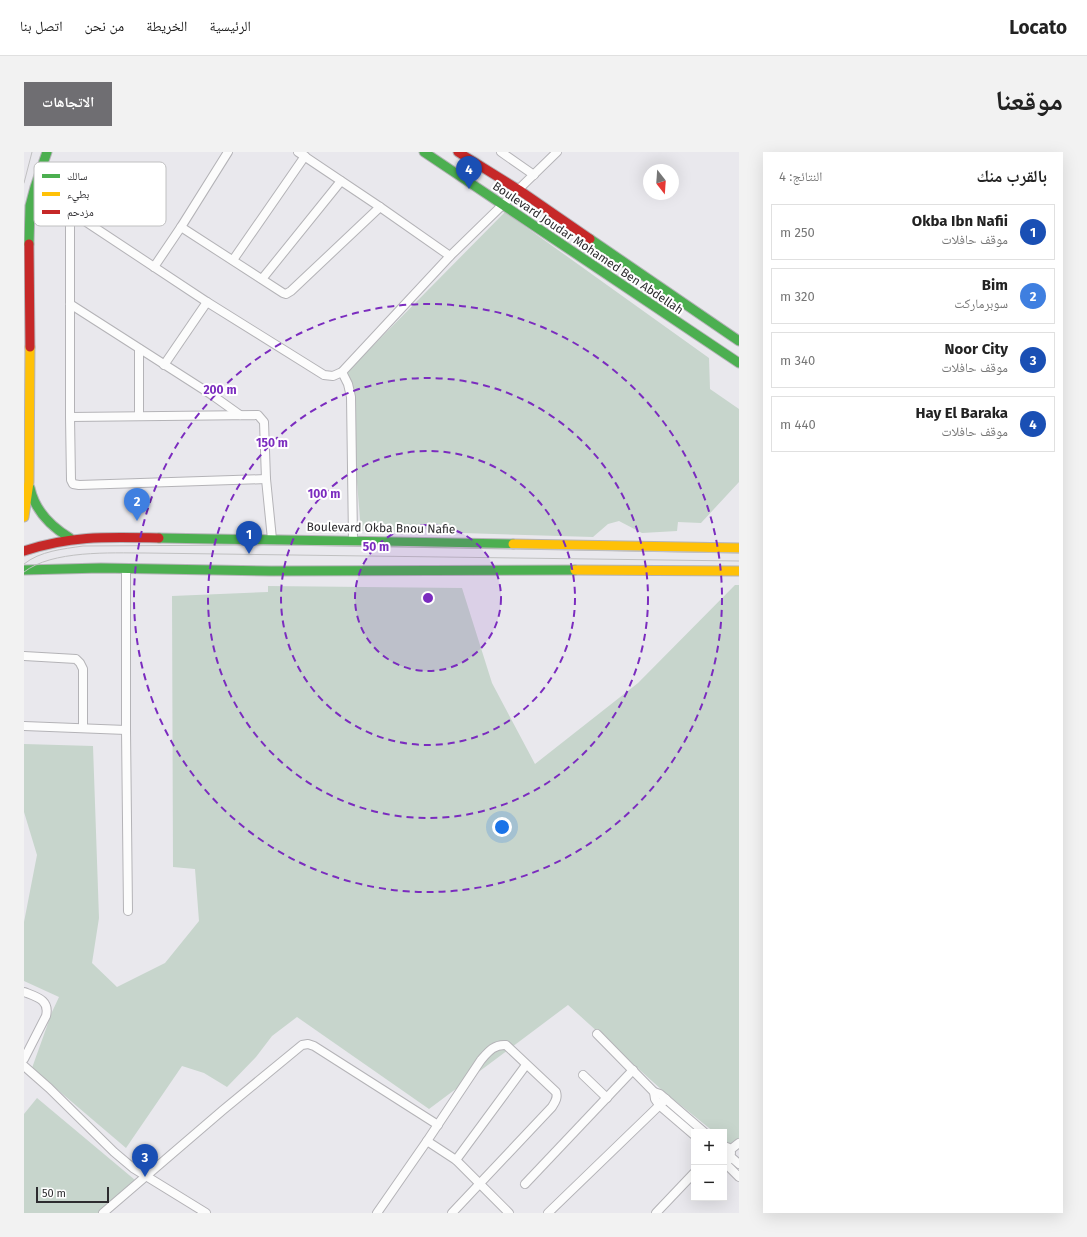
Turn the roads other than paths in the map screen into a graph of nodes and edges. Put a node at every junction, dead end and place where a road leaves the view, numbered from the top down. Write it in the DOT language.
graph roads {
  1 [pos="48,152"];
  2 [pos="228,152"];
  3 [pos="424,152"];
  4 [pos="458,152"];
  5 [pos="501,152"];
  6 [pos="557,152"];
  7 [pos="301,154"];
  8 [pos="44,162"];
  9 [pos="534,175"];
  10 [pos="341,181"];
  11 [pos="519,190"];
  12 [pos="34,191"];
  13 [pos="503,205"];
  14 [pos="380,207"];
  15 [pos="70,226"];
  16 [pos="92,226"];
  17 [pos="181,227"];
  18 [pos="450,256"];
  19 [pos="233,260"];
  20 [pos="154,267"];
  21 [pos="262,280"];
  22 [pos="207,302"];
  23 [pos="70,304"];
  24 [pos="739,341"];
  25 [pos="139,349"];
  26 [pos="739,363"];
  27 [pos="164,365"];
  28 [pos="342,372"];
  29 [pos="240,415"];
  30 [pos="139,416"];
  31 [pos="70,417"];
  32 [pos="266,480"];
  33 [pos="29,482"];
  34 [pos="24,517"];
  35 [pos="70,538"];
  36 [pos="272,539"];
  37 [pos="353,540"];
  38 [pos="739,548"];
  39 [pos="24,550"];
  40 [pos="43,569"];
  41 [pos="126,569"];
  42 [pos="24,570"];
  43 [pos="739,571"];
  44 [pos="24,579"];
  45 [pos="24,656"];
  46 [pos="24,726"];
  47 [pos="84,728"];
  48 [pos="126,730"];
  49 [pos="128,911"];
  50 [pos="24,992"];
  51 [pos="597,1034"];
  52 [pos="24,1059"];
  53 [pos="526,1065"];
  54 [pos="24,1066"];
  55 [pos="633,1070"];
  56 [pos="583,1075"];
  57 [pos="654,1092"];
  58 [pos="607,1098"];
  59 [pos="666,1099"];
  60 [pos="659,1105"];
  61 [pos="438,1125"];
  62 [pos="701,1129"];
  63 [pos="691,1132"];
  64 [pos="427,1141"];
  65 [pos="739,1143"];
  66 [pos="728,1151"];
  67 [pos="456,1160"];
  68 [pos="727,1161"];
  69 [pos="739,1164"];
  70 [pos="727,1165"];
  71 [pos="691,1176"];
  72 [pos="145,1177"];
  73 [pos="739,1177"];
  74 [pos="480,1184"];
  75 [pos="525,1184"];
  76 [pos="505,1211"];
  77 [pos="661,1211"];
  78 [pos="103,1213"];
  79 [pos="206,1213"];
  80 [pos="377,1213"];
  81 [pos="452,1213"];
  82 [pos="548,1213"];
  1 -- 8 [label="main road"];
  2 -- 17 [label="street"];
  3 -- 13 [label="main road, Boulevard Joudar Mohamed Ben Abdellah"];
  4 -- 11 [label="main road, Boulevard Joudar Mohamed Ben Abdellah"];
  5 -- 9 [label="street"];
  6 -- 9 [label="street"];
  7 -- 10 [label="street"];
  7 -- 19 [label="street"];
  9 -- 11 [label="street"];
  10 -- 14 [label="street"];
  10 -- 21 [label="street"];
  11 -- 13 [label="street"];
  11 -- 24 [label="main road, Boulevard Joudar Mohamed Ben Abdellah"];
  12 -- 33 [label="main road"];
  13 -- 18 [label="street"];
  13 -- 26 [label="main road, Boulevard Joudar Mohamed Ben Abdellah"];
  14 -- 18 [label="street"];
  14 -- 21 [label="street"];
  15 -- 23 [label="street"];
  16 -- 20 [label="street"];
  17 -- 19 [label="street"];
  17 -- 20 [label="street"];
  18 -- 28 [label="street"];
  19 -- 21 [label="street"];
  20 -- 22 [label="street"];
  22 -- 27 [label="street"];
  22 -- 28 [label="street"];
  23 -- 25 [label="street"];
  23 -- 31 [label="street"];
  25 -- 27 [label="street"];
  25 -- 30 [label="street"];
  27 -- 29 [label="street"];
  28 -- 37 [label="street"];
  29 -- 30 [label="street"];
  29 -- 32 [label="street"];
  30 -- 31 [label="street"];
  31 -- 32 [label="street"];
  32 -- 36 [label="street"];
  33 -- 34 [label="main road"];
  33 -- 35 [label="main road"];
  35 -- 36 [label="main road, Boulevard Okba Bnou Nafie"];
  35 -- 39 [label="main road, Boulevard Okba Bnou Nafie"];
  36 -- 37 [label="main road, Boulevard Okba Bnou Nafie"];
  37 -- 38 [label="main road, Boulevard Okba Bnou Nafie"];
  40 -- 41 [label="main road"];
  40 -- 42 [label="main road"];
  40 -- 44 [label="main road"];
  41 -- 43 [label="main road"];
  41 -- 48 [label="street"];
  45 -- 47 [label="street"];
  46 -- 47 [label="street"];
  47 -- 48 [label="street"];
  48 -- 49 [label="street"];
  50 -- 52 [label="street"];
  51 -- 55 [label="street"];
  53 -- 61 [label="street"];
  53 -- 67 [label="street"];
  53 -- 74 [label="street"];
  54 -- 72 [label="street"];
  55 -- 57 [label="street"];
  55 -- 58 [label="street"];
  56 -- 58 [label="street"];
  57 -- 59 [label="street"];
  57 -- 60 [label="street"];
  58 -- 75 [label="street"];
  59 -- 60 [label="street"];
  59 -- 62 [label="street"];
  60 -- 63 [label="street"];
  60 -- 82 [label="street"];
  61 -- 64 [label="street"];
  61 -- 72 [label="street"];
  64 -- 67 [label="street"];
  64 -- 80 [label="street"];
  65 -- 66 [label="street"];
  66 -- 68 [label="street"];
  66 -- 69 [label="street"];
  67 -- 74 [label="street"];
  70 -- 73 [label="street"];
  71 -- 77 [label="street"];
  72 -- 78 [label="street"];
  72 -- 79 [label="street"];
  74 -- 76 [label="street"];
  74 -- 81 [label="street"];
}
